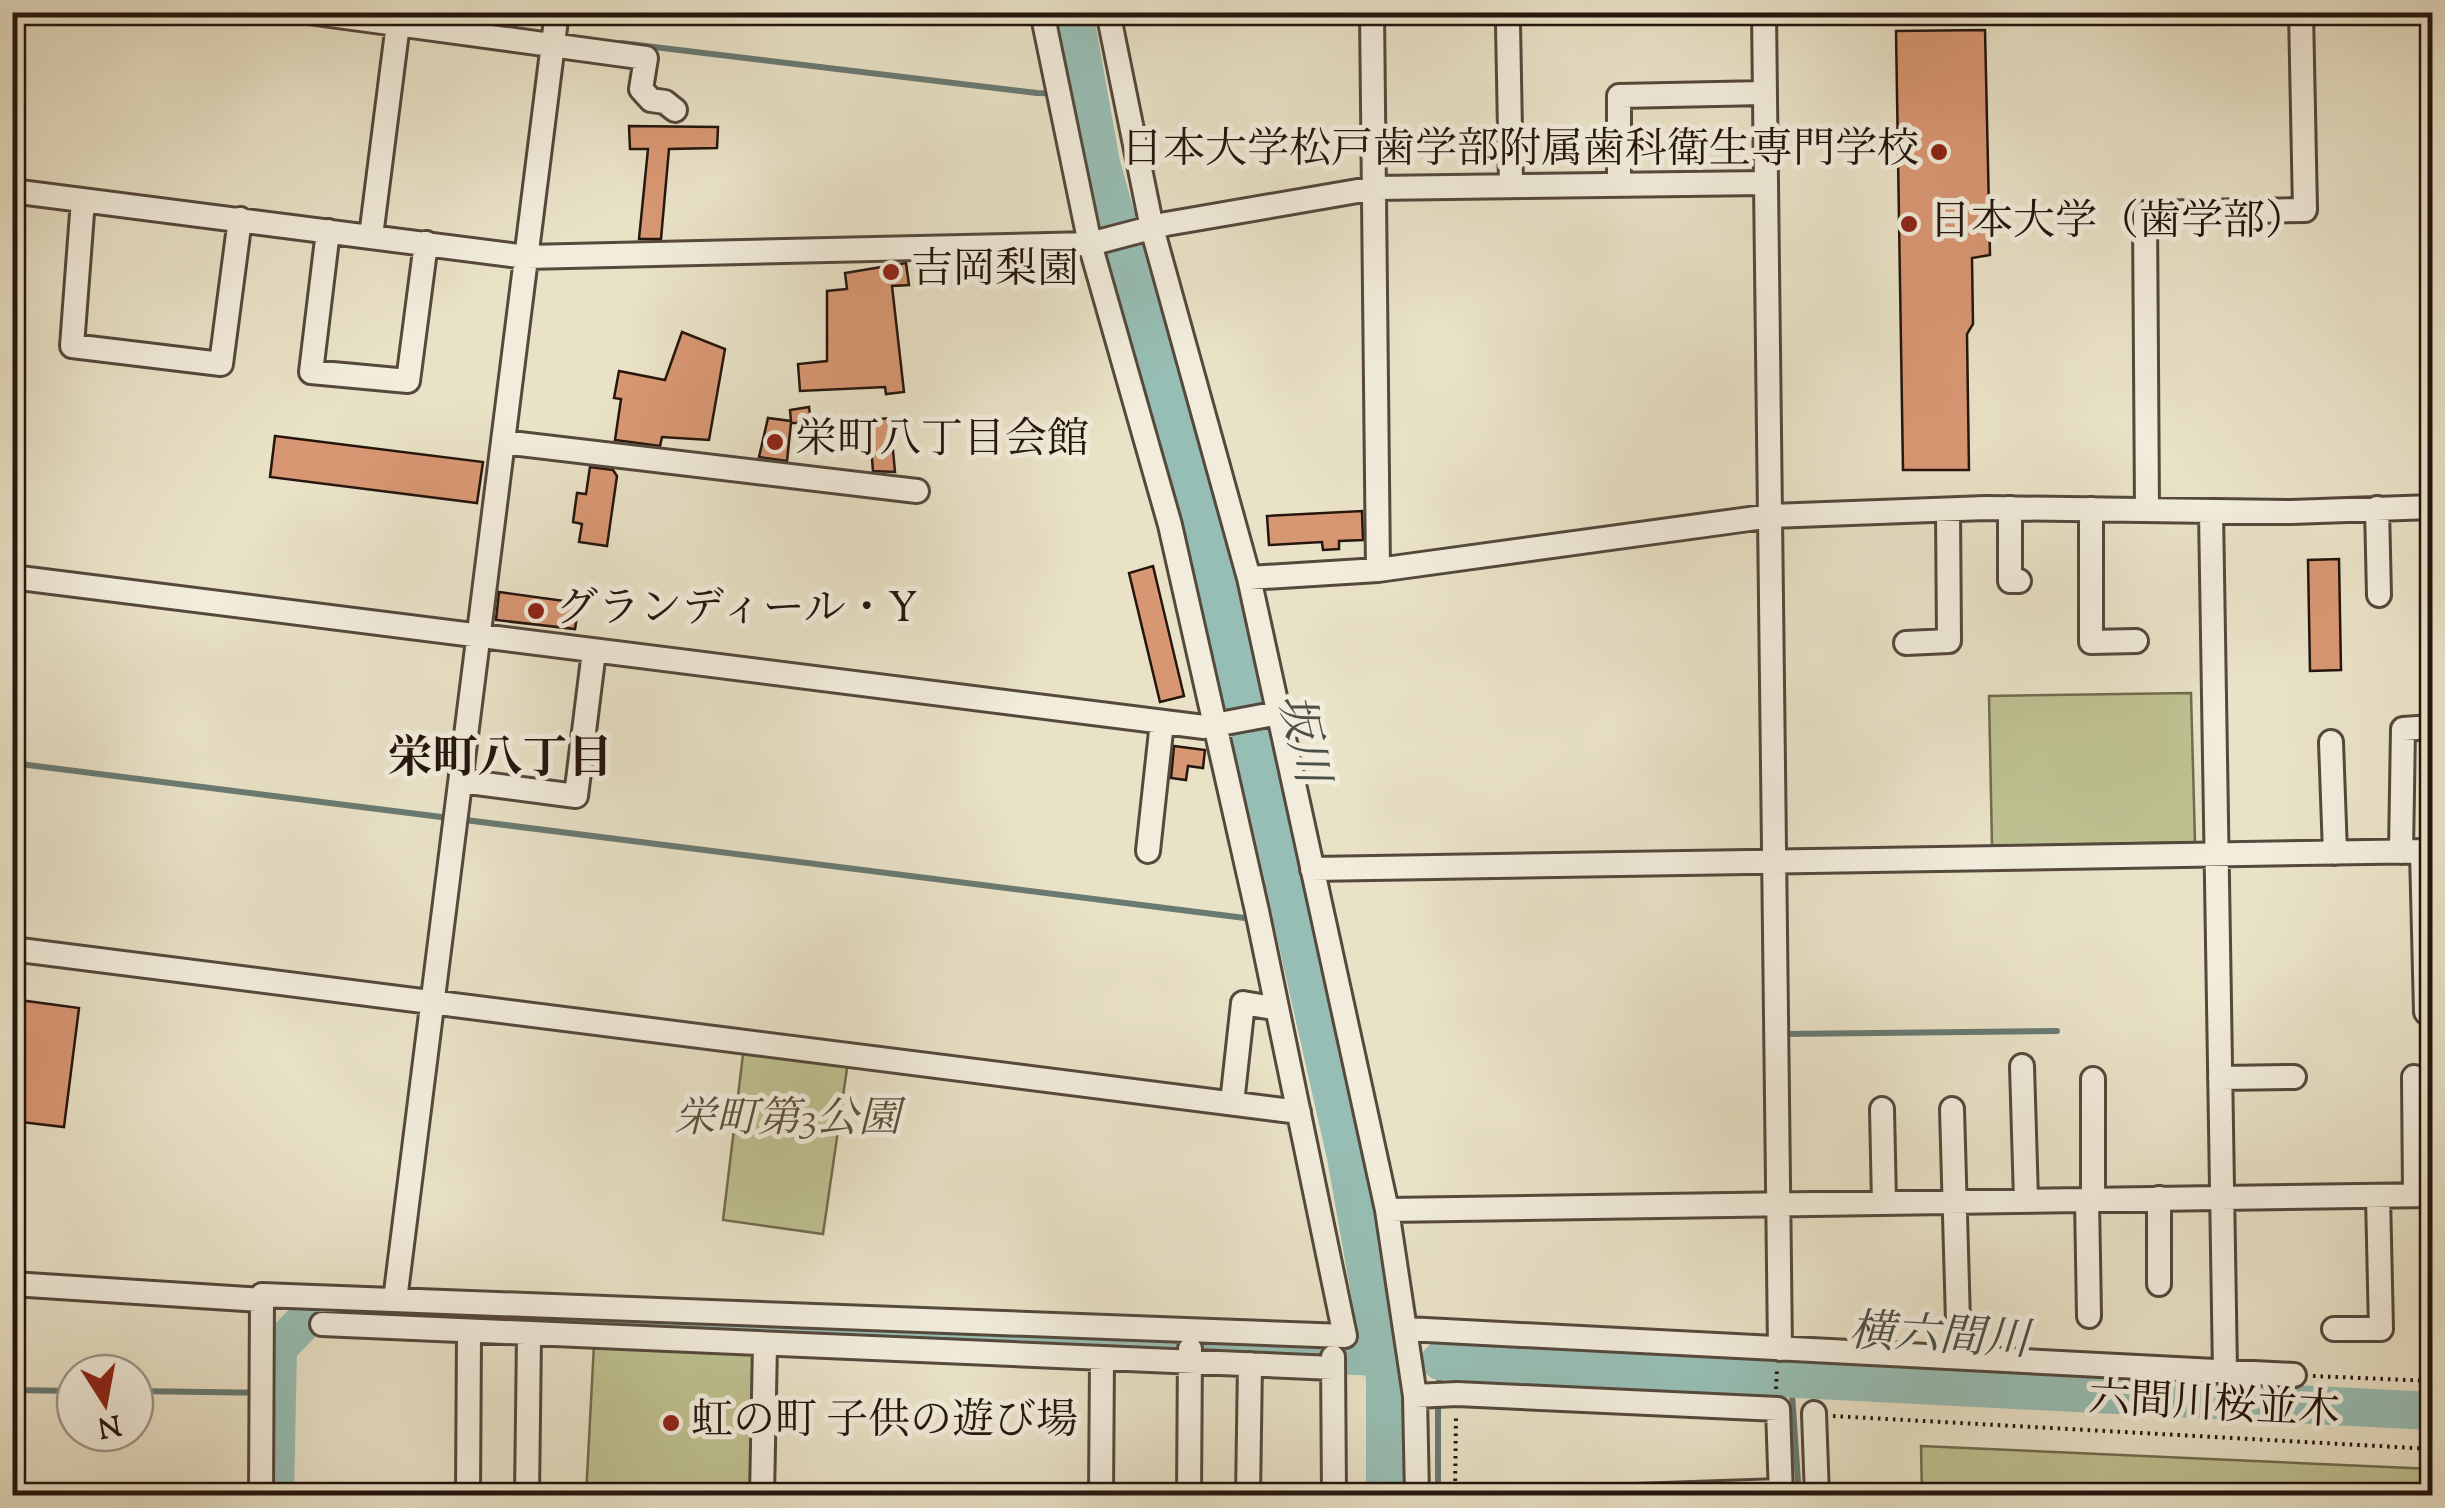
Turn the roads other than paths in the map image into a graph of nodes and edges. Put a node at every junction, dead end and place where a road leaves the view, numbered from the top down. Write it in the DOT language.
graph roads {
  1 [pos="22,12"];
  2 [pos="308,12"];
  3 [pos="557,12"];
  4 [pos="1042,12"];
  5 [pos="1108,12"];
  6 [pos="1372,12"];
  7 [pos="1764,12"];
  8 [pos="2302,12"];
  9 [pos="12,14"];
  10 [pos="398,24"];
  11 [pos="1508,24"];
  12 [pos="553,45"];
  13 [pos="1764,93"];
  14 [pos="675,110"];
  15 [pos="1766,183"];
  16 [pos="1619,184"];
  17 [pos="1511,185"];
  18 [pos="1374,188"];
  19 [pos="12,192"];
  20 [pos="83,200"];
  21 [pos="240,220"];
  22 [pos="1149,229"];
  23 [pos="328,230"];
  24 [pos="372,236"];
  25 [pos="426,243"];
  26 [pos="1095,243"];
  27 [pos="526,256"];
  28 [pos="503,442"];
  29 [pos="916,491"];
  30 [pos="2432,506"];
  31 [pos="2010,508"];
  32 [pos="2377,508"];
  33 [pos="2091,509"];
  34 [pos="1948,510"];
  35 [pos="2147,510"];
  36 [pos="2212,512"];
  37 [pos="1771,516"];
  38 [pos="1378,570"];
  39 [pos="12,576"];
  40 [pos="1249,578"];
  41 [pos="2019,581"];
  42 [pos="2379,595"];
  43 [pos="478,636"];
  44 [pos="2136,641"];
  45 [pos="1906,642"];
  46 [pos="594,652"];
  47 [pos="1275,714"];
  48 [pos="1162,722"];
  49 [pos="1220,726"];
  50 [pos="2432,727"];
  51 [pos="2331,742"];
  52 [pos="461,781"];
  53 [pos="1148,851"];
  54 [pos="2419,852"];
  55 [pos="2335,853"];
  56 [pos="2216,856"];
  57 [pos="1772,861"];
  58 [pos="1312,870"];
  59 [pos="12,950"];
  60 [pos="434,1003"];
  61 [pos="1267,1007"];
  62 [pos="2426,1012"];
  63 [pos="2022,1066"];
  64 [pos="2294,1077"];
  65 [pos="2220,1078"];
  66 [pos="2414,1078"];
  67 [pos="2093,1079"];
  68 [pos="1232,1103"];
  69 [pos="1882,1109"];
  70 [pos="1952,1109"];
  71 [pos="1299,1112"];
  72 [pos="2424,1195"];
  73 [pos="2378,1196"];
  74 [pos="2222,1197"];
  75 [pos="2159,1198"];
  76 [pos="2090,1199"];
  77 [pos="2026,1200"];
  78 [pos="1956,1202"];
  79 [pos="1884,1203"];
  80 [pos="1778,1204"];
  81 [pos="1387,1210"];
  82 [pos="12,1284"];
  83 [pos="2159,1284"];
  84 [pos="262,1300"];
  85 [pos="395,1300"];
  86 [pos="2089,1316"];
  87 [pos="322,1324"];
  88 [pos="2334,1329"];
  89 [pos="469,1331"];
  90 [pos="1191,1334"];
  91 [pos="1407,1334"];
  92 [pos="528,1335"];
  93 [pos="765,1344"];
  94 [pos="1780,1349"];
  95 [pos="1333,1350"];
  96 [pos="1959,1357"];
  97 [pos="1102,1358"];
  98 [pos="1190,1362"];
  99 [pos="1250,1364"];
  100 [pos="2225,1372"];
  101 [pos="2294,1376"];
  102 [pos="1414,1387"];
  103 [pos="1814,1413"];
  104 [pos="1781,1493"];
  105 [pos="261,1496"];
  106 [pos="468,1496"];
  107 [pos="527,1496"];
  108 [pos="762,1496"];
  109 [pos="1101,1496"];
  110 [pos="1189,1496"];
  111 [pos="1248,1496"];
  112 [pos="1334,1496"];
  113 [pos="1417,1496"];
  114 [pos="1634,1496"];
  115 [pos="1816,1496"];
  1 -- 9 [label="street"];
  2 -- 10 [label="street"];
  3 -- 12 [label="street"];
  4 -- 26 [label="street"];
  5 -- 22 [label="street"];
  6 -- 18 [label="street"];
  7 -- 13 [label="street"];
  8 -- 35 [label="street"];
  10 -- 12 [label="street"];
  10 -- 24 [label="street"];
  11 -- 17 [label="street"];
  12 -- 14 [label="street"];
  12 -- 27 [label="street"];
  13 -- 15 [label="street"];
  13 -- 16 [label="street"];
  15 -- 16 [label="street"];
  15 -- 37 [label="street"];
  16 -- 17 [label="street"];
  17 -- 18 [label="street"];
  18 -- 22 [label="street"];
  18 -- 38 [label="street"];
  19 -- 20 [label="street"];
  20 -- 21 [label="street"];
  20 -- 21 [label="street"];
  21 -- 23 [label="street"];
  22 -- 26 [label="street"];
  22 -- 40 [label="street"];
  23 -- 24 [label="street"];
  23 -- 25 [label="street"];
  24 -- 25 [label="street"];
  25 -- 27 [label="street"];
  26 -- 27 [label="street"];
  26 -- 49 [label="street"];
  27 -- 28 [label="street"];
  28 -- 29 [label="street"];
  28 -- 43 [label="street"];
  30 -- 32 [label="street"];
  31 -- 33 [label="street"];
  31 -- 34 [label="street"];
  31 -- 41 [label="street"];
  32 -- 36 [label="street"];
  32 -- 42 [label="street"];
  33 -- 35 [label="street"];
  33 -- 44 [label="street"];
  34 -- 37 [label="street"];
  34 -- 45 [label="street"];
  35 -- 36 [label="street"];
  36 -- 56 [label="street"];
  37 -- 38 [label="street"];
  37 -- 57 [label="street"];
  38 -- 40 [label="street"];
  39 -- 43 [label="street"];
  40 -- 47 [label="street"];
  43 -- 46 [label="street"];
  43 -- 52 [label="street"];
  46 -- 48 [label="street"];
  46 -- 52 [label="street"];
  47 -- 49 [label="street"];
  47 -- 58 [label="street"];
  48 -- 49 [label="street"];
  48 -- 53 [label="street"];
  49 -- 71 [label="street"];
  50 -- 54 [label="street"];
  51 -- 55 [label="street"];
  52 -- 60 [label="street"];
  54 -- 55 [label="street"];
  54 -- 62 [label="street"];
  55 -- 56 [label="street"];
  56 -- 57 [label="street"];
  56 -- 65 [label="street"];
  57 -- 58 [label="street"];
  57 -- 80 [label="street"];
  58 -- 81 [label="street"];
  59 -- 60 [label="street"];
  60 -- 68 [label="street"];
  60 -- 85 [label="street"];
  61 -- 68 [label="street"];
  63 -- 77 [label="street"];
  64 -- 65 [label="street"];
  65 -- 74 [label="street"];
  66 -- 72 [label="street"];
  67 -- 76 [label="street"];
  68 -- 71 [label="street"];
  69 -- 79 [label="street"];
  70 -- 78 [label="street"];
  71 -- 95 [label="street"];
  72 -- 73 [label="street"];
  73 -- 74 [label="street"];
  73 -- 88 [label="street"];
  74 -- 75 [label="street"];
  74 -- 100 [label="street"];
  75 -- 76 [label="street"];
  75 -- 83 [label="street"];
  76 -- 77 [label="street"];
  76 -- 86 [label="street"];
  77 -- 78 [label="street"];
  78 -- 79 [label="street"];
  78 -- 96 [label="street"];
  79 -- 80 [label="street"];
  80 -- 81 [label="street"];
  80 -- 94 [label="street"];
  81 -- 91 [label="street"];
  82 -- 84 [label="street"];
  84 -- 85 [label="street"];
  84 -- 105 [label="street"];
  85 -- 90 [label="street"];
  87 -- 89 [label="street"];
  89 -- 92 [label="street"];
  89 -- 106 [label="street"];
  90 -- 95 [label="street"];
  90 -- 98 [label="street"];
  91 -- 94 [label="street"];
  91 -- 102 [label="street"];
  92 -- 93 [label="street"];
  92 -- 107 [label="street"];
  93 -- 97 [label="street"];
  93 -- 108 [label="street"];
  94 -- 96 [label="street"];
  95 -- 99 [label="street"];
  95 -- 112 [label="street"];
  96 -- 100 [label="street"];
  97 -- 98 [label="street"];
  97 -- 109 [label="street"];
  98 -- 99 [label="street"];
  98 -- 110 [label="street"];
  99 -- 111 [label="street"];
  100 -- 101 [label="street"];
  102 -- 104 [label="street"];
  102 -- 113 [label="street"];
  103 -- 115 [label="street"];
  104 -- 114 [label="street"];
}
